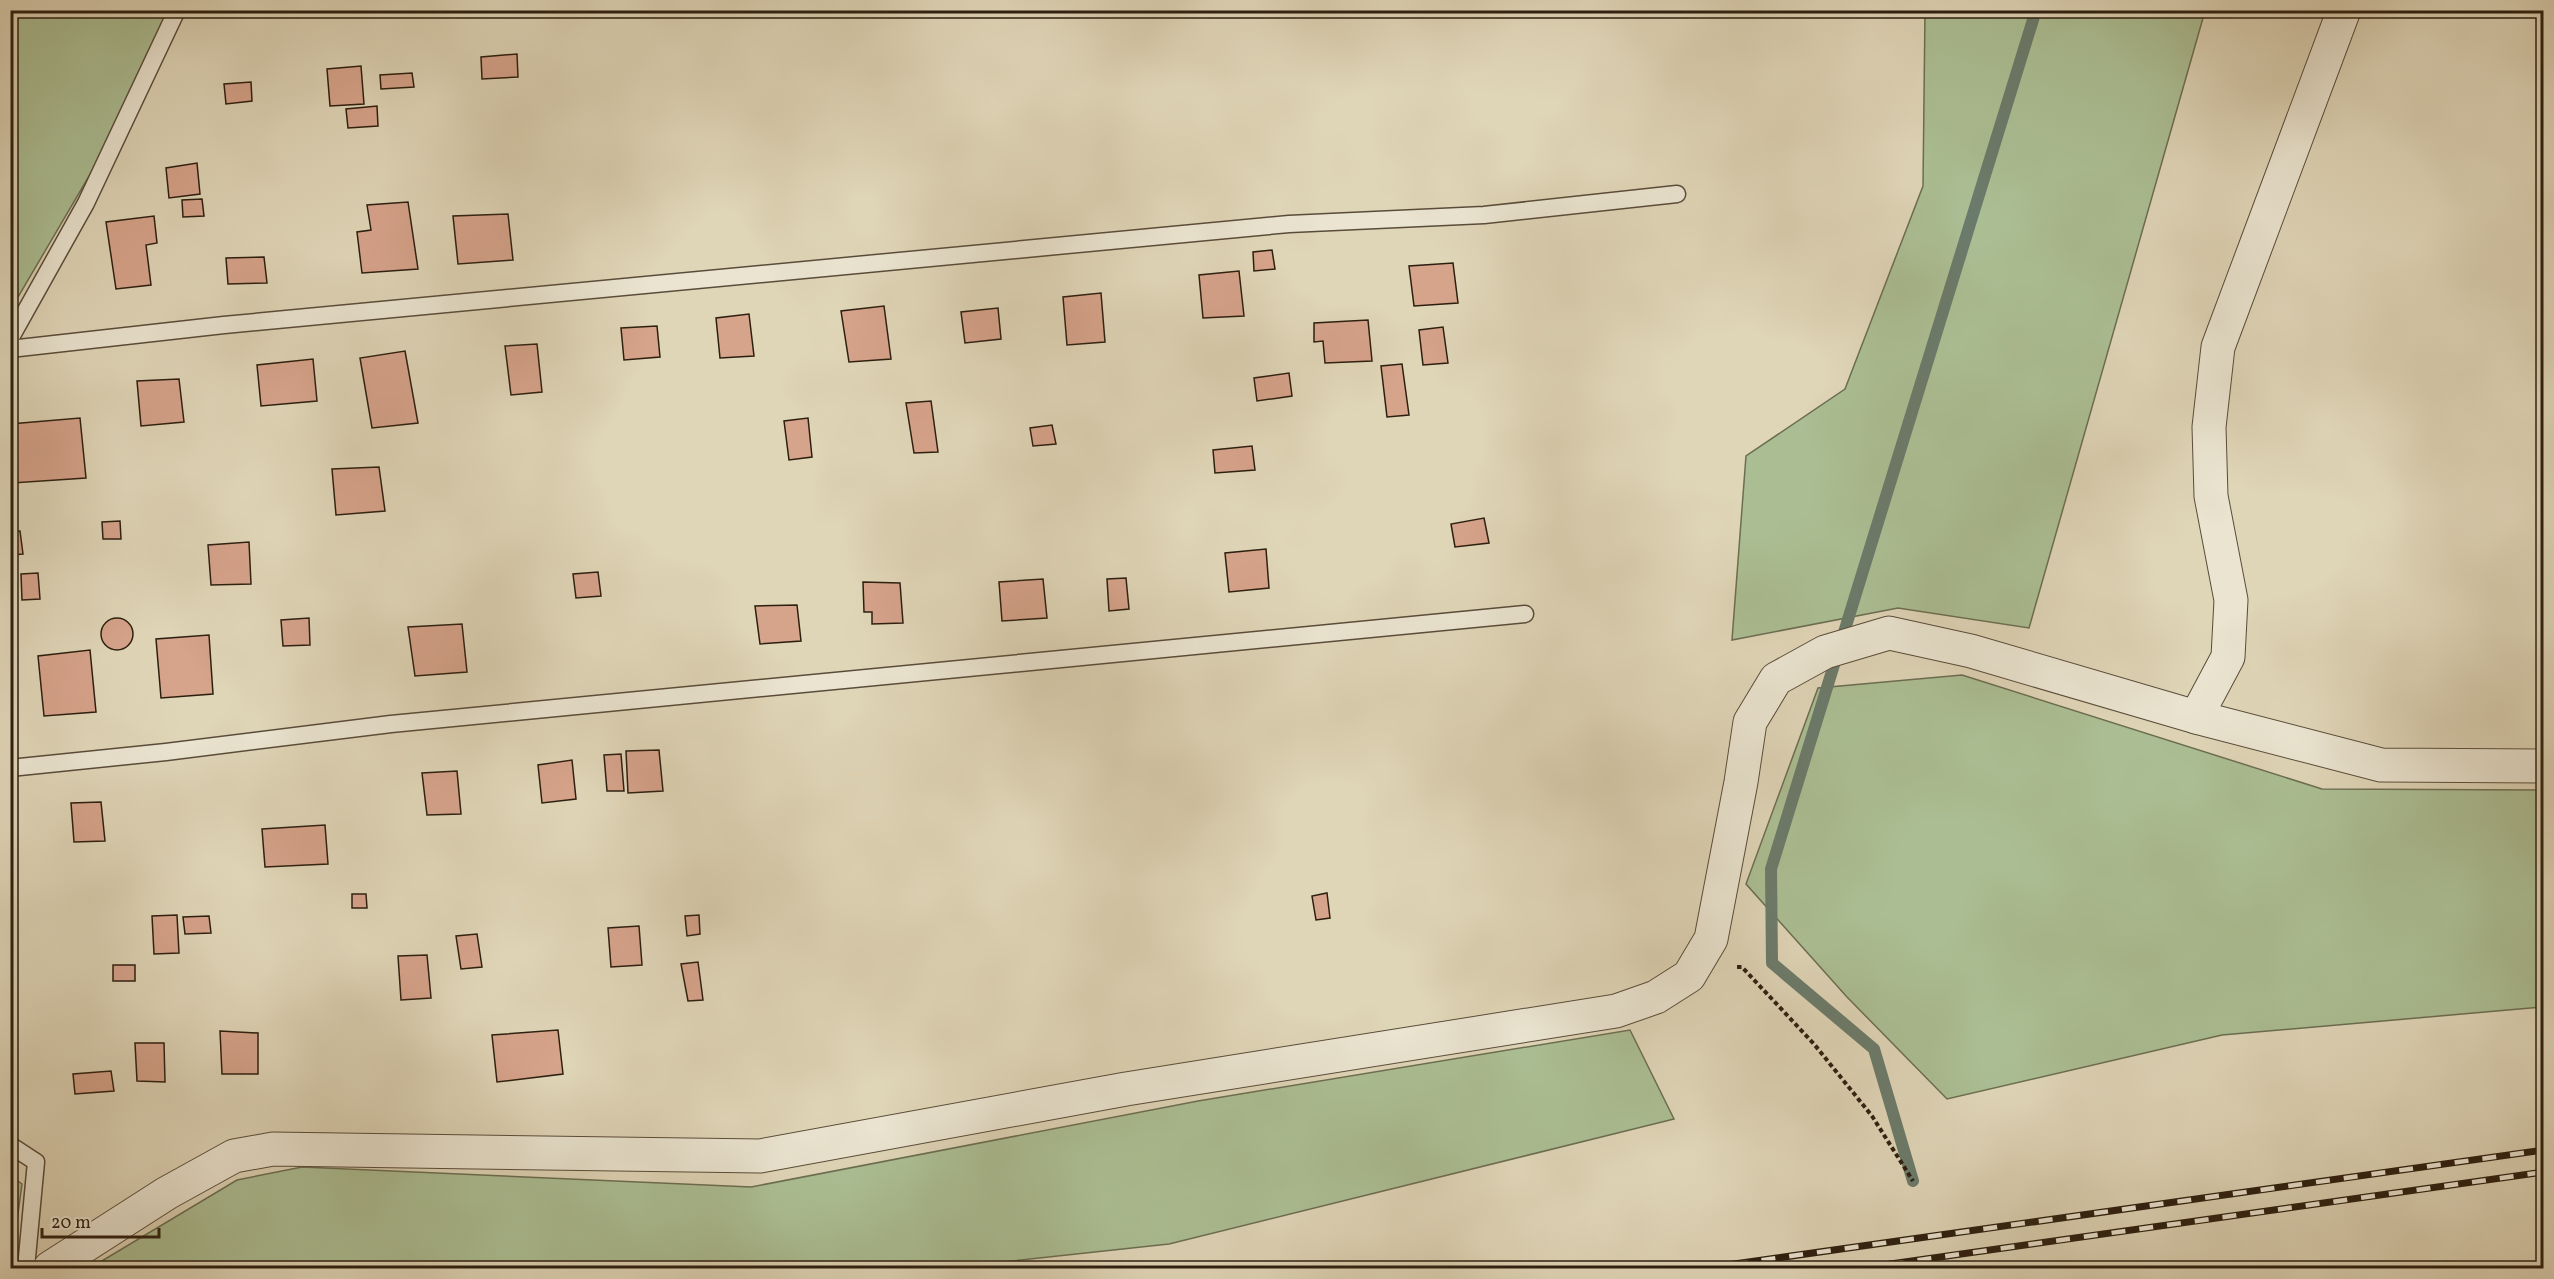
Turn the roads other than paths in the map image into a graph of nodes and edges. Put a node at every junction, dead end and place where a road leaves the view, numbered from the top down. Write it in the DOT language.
graph roads {
  1 [pos="177,10"];
  2 [pos="2344,10"];
  3 [pos="1677,194"];
  4 [pos="10,339"];
  5 [pos="10,349"];
  6 [pos="1525,614"];
  7 [pos="2196,717"];
  8 [pos="2544,766"];
  9 [pos="10,768"];
  10 [pos="10,1145"];
  11 [pos="26,1269"];
  12 [pos="50,1269"];
  1 -- 4 [label="lane"];
  2 -- 7 [label="street"];
  3 -- 5 [label="lane"];
  6 -- 9 [label="lane"];
  7 -- 8 [label="street"];
  7 -- 12 [label="street"];
  10 -- 11 [label="lane"];
}
